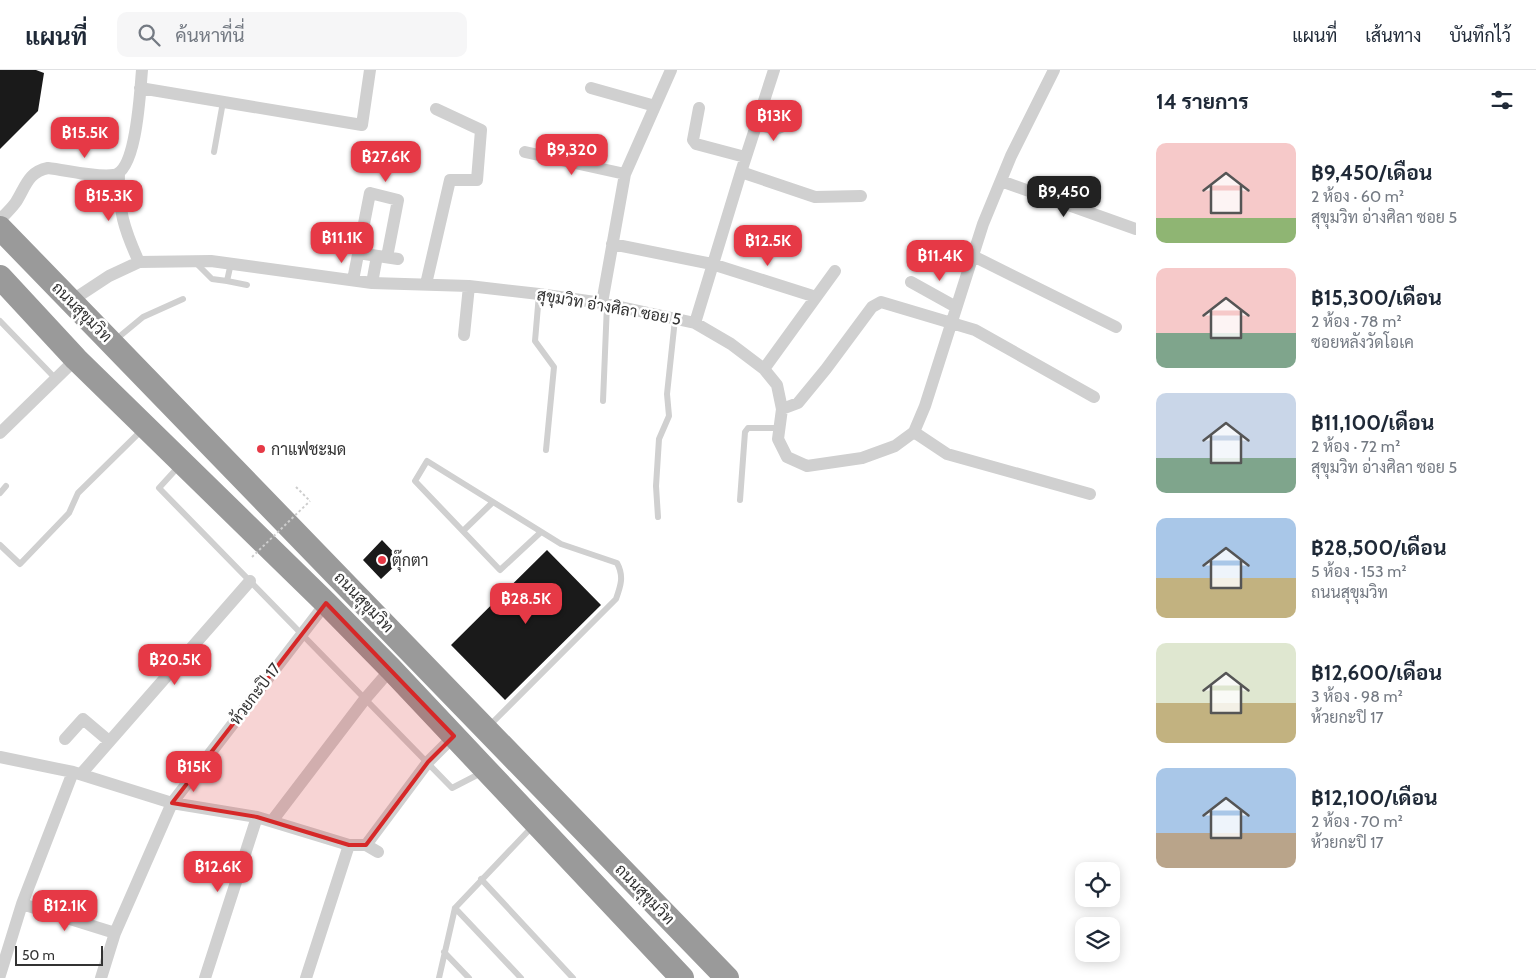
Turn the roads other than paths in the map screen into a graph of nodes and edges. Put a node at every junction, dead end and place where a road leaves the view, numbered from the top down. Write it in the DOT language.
graph roads {
  1 [pos="142,70"];
  2 [pos="370,70"];
  3 [pos="671,70"];
  4 [pos="774,70"];
  5 [pos="1054,70"];
  6 [pos="140,88"];
  7 [pos="591,88"];
  8 [pos="223,102"];
  9 [pos="655,106"];
  10 [pos="699,108"];
  11 [pos="436,109"];
  12 [pos="756,124"];
  13 [pos="791,124"];
  14 [pos="214,152"];
  15 [pos="526,152"];
  16 [pos="745,157"];
  17 [pos="741,172"];
  18 [pos="119,173"];
  19 [pos="625,174"];
  20 [pos="1001,182"];
  21 [pos="861,196"];
  22 [pos="0,220"];
  23 [pos="0,228"];
  24 [pos="1136,229"];
  25 [pos="612,244"];
  26 [pos="358,253"];
  27 [pos="973,256"];
  28 [pos="387,257"];
  29 [pos="194,261"];
  30 [pos="139,262"];
  31 [pos="231,263"];
  32 [pos="712,264"];
  33 [pos="835,270"];
  34 [pos="227,280"];
  35 [pos="353,280"];
  36 [pos="911,282"];
  37 [pos="372,283"];
  38 [pos="426,284"];
  39 [pos="246,285"];
  40 [pos="5,286"];
  41 [pos="468,286"];
  42 [pos="540,294"];
  43 [pos="816,297"];
  44 [pos="183,299"];
  45 [pos="71,301"];
  46 [pos="605,304"];
  47 [pos="956,307"];
  48 [pos="675,319"];
  49 [pos="0,321"];
  50 [pos="696,323"];
  51 [pos="951,323"];
  52 [pos="1116,327"];
  53 [pos="464,335"];
  54 [pos="112,343"];
  55 [pos="76,359"];
  56 [pos="764,369"];
  57 [pos="56,379"];
  58 [pos="1094,397"];
  59 [pos="604,401"];
  60 [pos="782,409"];
  61 [pos="145,426"];
  62 [pos="779,428"];
  63 [pos="914,432"];
  64 [pos="0,433"];
  65 [pos="546,450"];
  66 [pos="182,462"];
  67 [pos="6,486"];
  68 [pos="0,493"];
  69 [pos="1090,494"];
  70 [pos="740,500"];
  71 [pos="493,502"];
  72 [pos="658,517"];
  73 [pos="462,531"];
  74 [pos="541,532"];
  75 [pos="0,545"];
  76 [pos="250,581"];
  77 [pos="326,602"];
  78 [pos="300,634"];
  79 [pos="391,669"];
  80 [pos="365,699"];
  81 [pos="486,729"];
  82 [pos="454,736"];
  83 [pos="65,739"];
  84 [pos="109,741"];
  85 [pos="0,757"];
  86 [pos="428,762"];
  87 [pos="487,770"];
  88 [pos="77,773"];
  89 [pos="172,803"];
  90 [pos="257,817"];
  91 [pos="272,821"];
  92 [pos="536,822"];
  93 [pos="349,844"];
  94 [pos="366,846"];
  95 [pos="378,852"];
  96 [pos="480,880"];
  97 [pos="22,904"];
  98 [pos="455,908"];
  99 [pos="115,933"];
  100 [pos="444,952"];
  101 [pos="0,975"];
  102 [pos="101,978"];
  103 [pos="206,978"];
  104 [pos="306,978"];
  105 [pos="439,978"];
  106 [pos="469,978"];
  107 [pos="521,978"];
  108 [pos="573,978"];
  109 [pos="682,978"];
  110 [pos="727,978"];
  1 -- 6 [label="street"];
  2 -- 8 [label="street"];
  3 -- 9 [label="street"];
  4 -- 12 [label="street"];
  5 -- 20 [label="street"];
  6 -- 8 [label="street"];
  6 -- 18 [label="street"];
  7 -- 9 [label="street"];
  8 -- 14 [label="lane"];
  9 -- 19 [label="street"];
  10 -- 16 [label="street"];
  11 -- 38 [label="street"];
  12 -- 13 [label="street"];
  12 -- 16 [label="street"];
  15 -- 19 [label="street"];
  16 -- 17 [label="street"];
  17 -- 21 [label="street"];
  17 -- 32 [label="street"];
  18 -- 22 [label="street"];
  18 -- 30 [label="street"];
  19 -- 25 [label="street"];
  20 -- 24 [label="street"];
  20 -- 27 [label="street"];
  23 -- 45 [label="highway, ถนนสุขุมวิท"];
  25 -- 32 [label="street"];
  25 -- 46 [label="street"];
  26 -- 28 [label="street"];
  26 -- 28 [label="street"];
  26 -- 35 [label="street"];
  27 -- 47 [label="street"];
  27 -- 52 [label="street"];
  28 -- 37 [label="street"];
  29 -- 30 [label="street, สุขุมวิท อ่างศิลา ซอย 5"];
  29 -- 31 [label="street, สุขุมวิท อ่างศิลา ซอย 5"];
  29 -- 34 [label="lane"];
  30 -- 45 [label="street, สุขุมวิท อ่างศิลา ซอย 5"];
  31 -- 34 [label="lane"];
  31 -- 35 [label="street, สุขุมวิท อ่างศิลา ซอย 5"];
  32 -- 43 [label="street"];
  32 -- 50 [label="street"];
  33 -- 43 [label="street"];
  34 -- 39 [label="lane"];
  35 -- 37 [label="street, สุขุมวิท อ่างศิลา ซอย 5"];
  36 -- 47 [label="street"];
  37 -- 38 [label="street, สุขุมวิท อ่างศิลา ซอย 5"];
  38 -- 41 [label="street, สุขุมวิท อ่างศิลา ซอย 5"];
  40 -- 55 [label="highway, ถนนสุขุมวิท"];
  41 -- 42 [label="street, สุขุมวิท อ่างศิลา ซอย 5"];
  41 -- 53 [label="street"];
  42 -- 46 [label="street, สุขุมวิท อ่างศิลา ซอย 5"];
  42 -- 65 [label="lane"];
  43 -- 56 [label="street"];
  44 -- 54 [label="lane"];
  45 -- 54 [label="highway, ถนนสุขุมวิท"];
  46 -- 48 [label="street, สุขุมวิท อ่างศิลา ซอย 5"];
  46 -- 59 [label="lane"];
  47 -- 51 [label="street"];
  48 -- 50 [label="street, สุขุมวิท อ่างศิลา ซอย 5"];
  48 -- 72 [label="lane"];
  49 -- 57 [label="lane"];
  50 -- 56 [label="street, สุขุมวิท อ่างศิลา ซอย 5"];
  51 -- 58 [label="street"];
  51 -- 60 [label="street"];
  51 -- 63 [label="street"];
  54 -- 81 [label="highway, ถนนสุขุมวิท"];
  55 -- 57 [label="street"];
  55 -- 61 [label="highway, ถนนสุขุมวิท"];
  56 -- 60 [label="street, สุขุมวิท อ่างศิลา ซอย 5"];
  57 -- 64 [label="street"];
  60 -- 62 [label="street, สุขุมวิท อ่างศิลา ซอย 5"];
  61 -- 66 [label="highway, ถนนสุขุมวิท"];
  61 -- 75 [label="lane"];
  62 -- 63 [label="street, สุขุมวิท อ่างศิลา ซอย 5"];
  62 -- 70 [label="lane"];
  63 -- 69 [label="street"];
  66 -- 76 [label="lane"];
  66 -- 77 [label="highway, ถนนสุขุมวิท"];
  67 -- 68 [label="lane"];
  71 -- 73 [label="lane"];
  71 -- 73 [label="lane"];
  71 -- 74 [label="lane"];
  73 -- 74 [label="lane"];
  74 -- 81 [label="lane"];
  76 -- 78 [label="lane"];
  76 -- 84 [label="street"];
  77 -- 78 [label="street, ห้วยกะปิ 17"];
  77 -- 79 [label="highway, ถนนสุขุมวิท"];
  78 -- 80 [label="lane"];
  78 -- 89 [label="street, ห้วยกะปิ 17"];
  79 -- 80 [label="street"];
  79 -- 82 [label="highway, ถนนสุขุมวิท"];
  80 -- 86 [label="lane"];
  80 -- 91 [label="street"];
  81 -- 110 [label="highway, ถนนสุขุมวิท"];
  82 -- 86 [label="street"];
  82 -- 87 [label="highway, ถนนสุขุมวิท"];
  83 -- 84 [label="street"];
  84 -- 88 [label="street"];
  85 -- 88 [label="street"];
  86 -- 87 [label="lane"];
  86 -- 94 [label="street"];
  87 -- 92 [label="highway, ถนนสุขุมวิท"];
  88 -- 89 [label="street"];
  88 -- 97 [label="street"];
  89 -- 90 [label="street"];
  89 -- 99 [label="street, ห้วยกะปิ 17"];
  90 -- 91 [label="street"];
  90 -- 103 [label="street"];
  91 -- 93 [label="street"];
  92 -- 96 [label="lane"];
  92 -- 109 [label="highway, ถนนสุขุมวิท"];
  93 -- 94 [label="street"];
  93 -- 104 [label="street"];
  94 -- 95 [label="street"];
  96 -- 98 [label="lane"];
  96 -- 108 [label="lane"];
  97 -- 99 [label="street"];
  97 -- 101 [label="street"];
  98 -- 100 [label="lane"];
  98 -- 107 [label="lane"];
  99 -- 102 [label="street, ห้วยกะปิ 17"];
  100 -- 105 [label="lane"];
  100 -- 106 [label="lane"];
}
